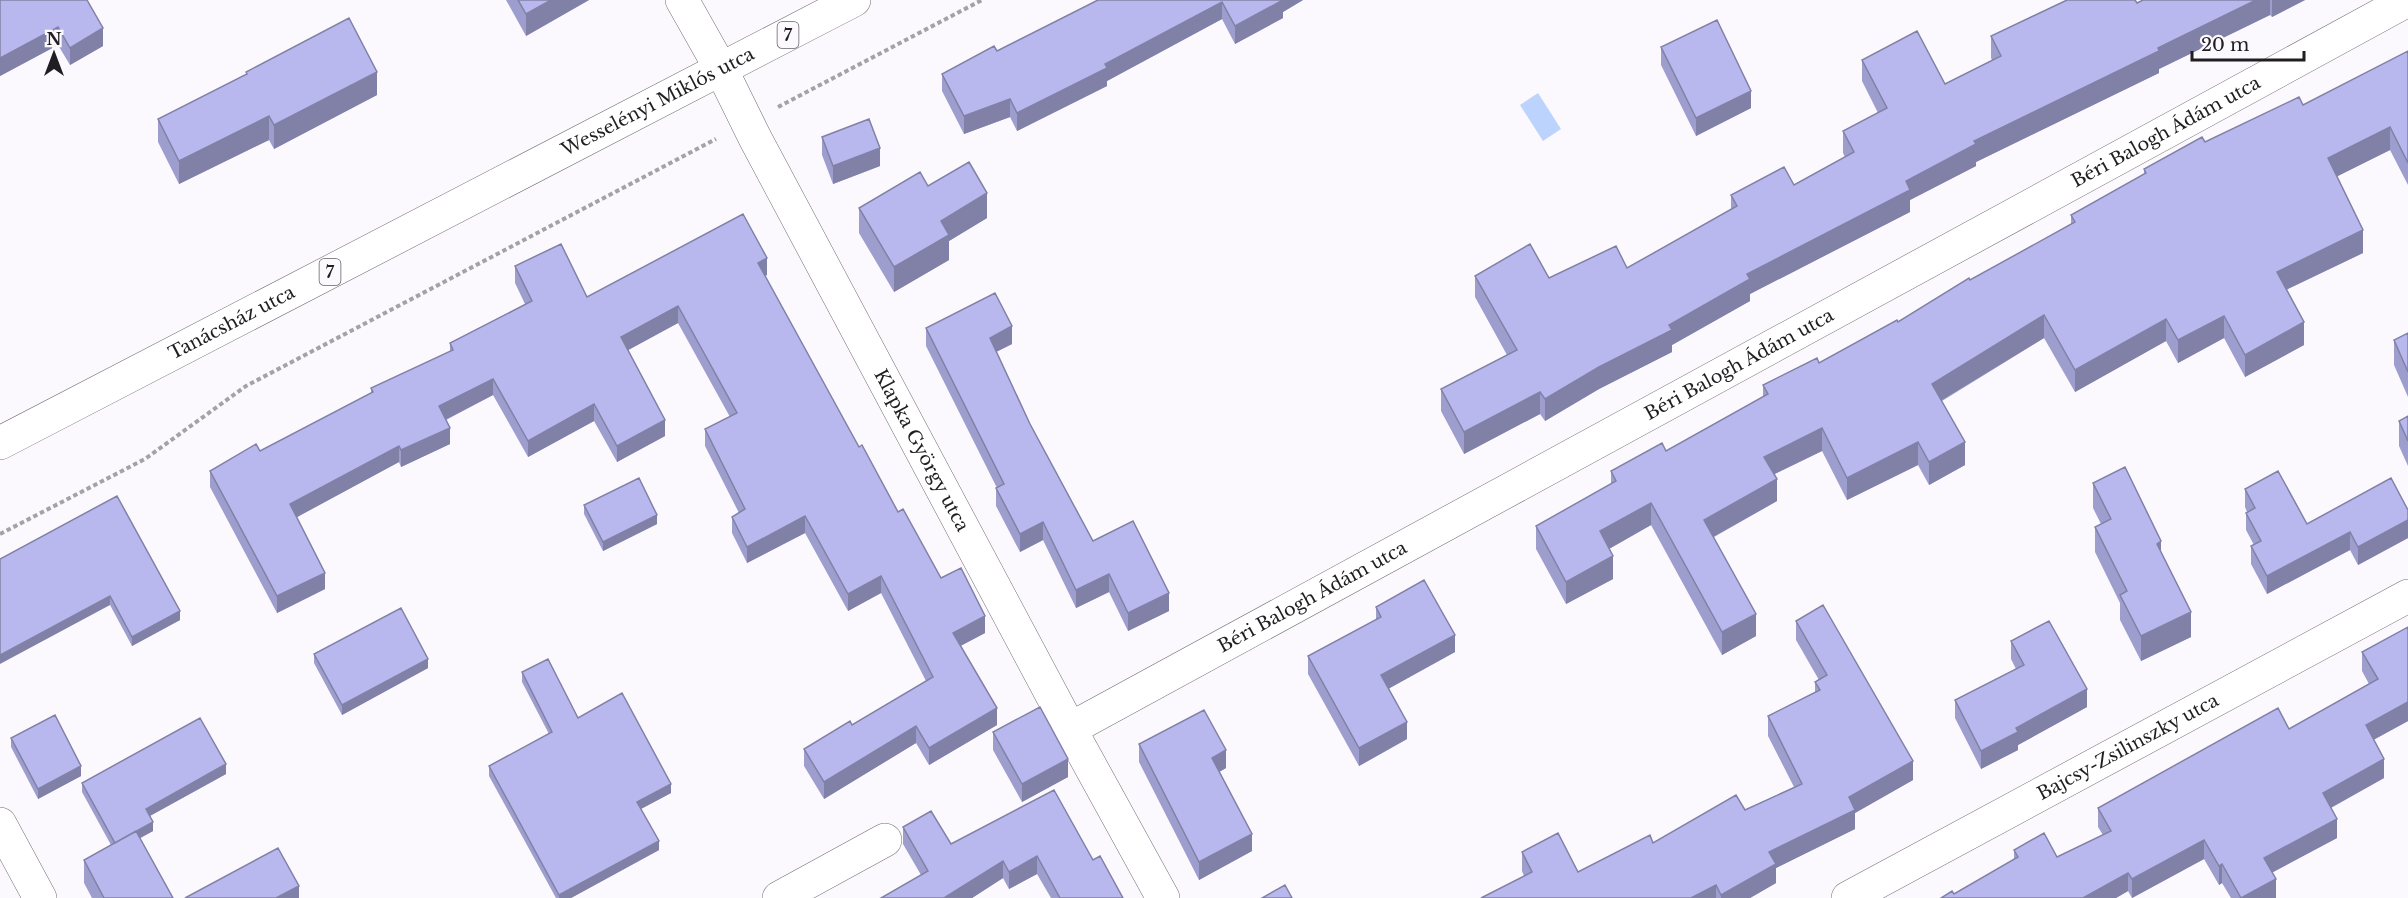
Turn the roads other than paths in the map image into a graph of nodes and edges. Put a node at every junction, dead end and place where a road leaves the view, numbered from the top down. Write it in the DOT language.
graph roads {
  1 [pos="682,0"];
  2 [pos="854,0"];
  3 [pos="2408,0"];
  4 [pos="721,69"];
  5 [pos="462,204"];
  6 [pos="0,443"];
  7 [pos="2408,596"];
  8 [pos="1070,729"];
  9 [pos="0,824"];
  10 [pos="885,840"];
  11 [pos="40,898"];
  12 [pos="779,898"];
  13 [pos="1163,898"];
  14 [pos="1848,898"];
  1 -- 4 [label="street, Klapka György utca"];
  2 -- 4 [label="street, Wesselényi Miklós utca / 7"];
  3 -- 8 [label="street, Béri Balogh Ádám utca"];
  4 -- 5 [label="street, Wesselényi Miklós utca / 7"];
  4 -- 8 [label="street, Klapka György utca"];
  5 -- 6 [label="street, Tanácsház utca / 7"];
  7 -- 14 [label="street, Bajcsy-Zsilinszky utca"];
  8 -- 13 [label="street, Klapka György utca"];
  9 -- 11 [label="street"];
  10 -- 12 [label="street"];
}
